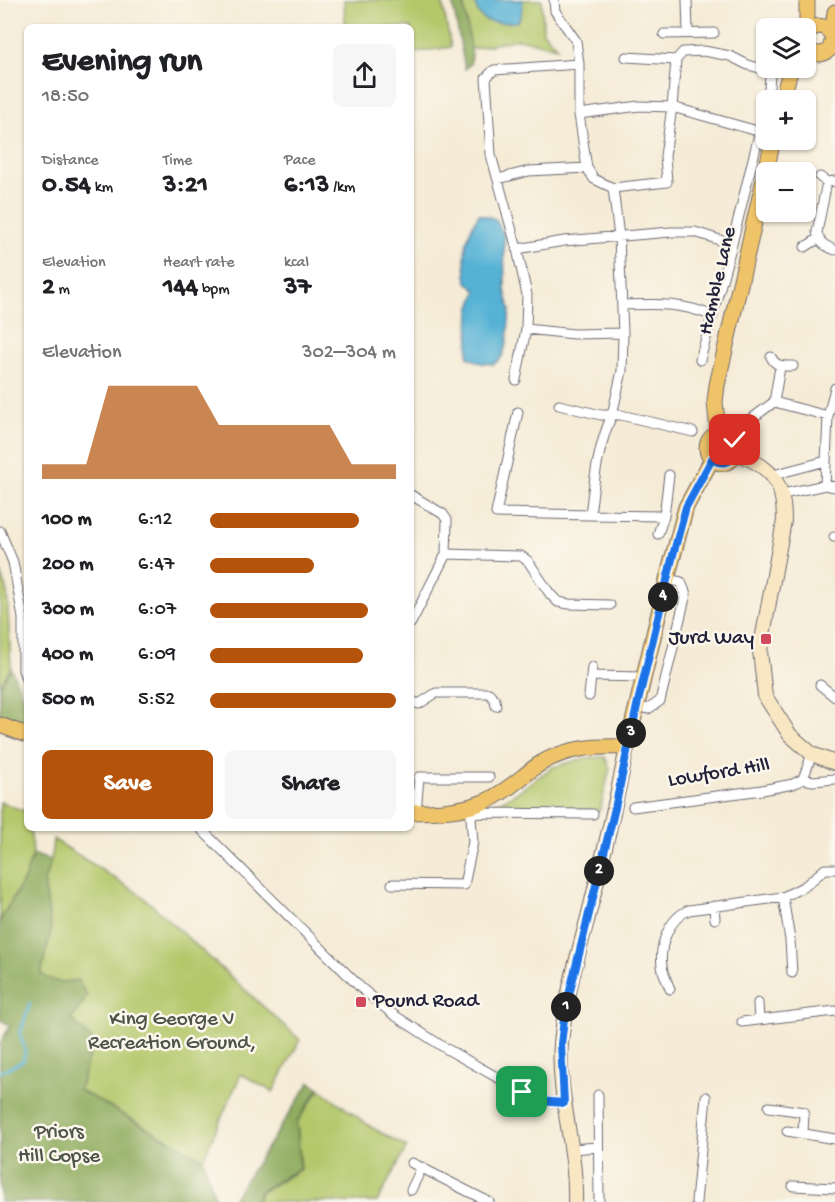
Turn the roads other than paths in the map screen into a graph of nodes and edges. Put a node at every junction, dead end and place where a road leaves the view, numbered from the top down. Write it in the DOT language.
graph roads {
  1 [pos="554,0"];
  2 [pos="687,0"];
  3 [pos="807,0"];
  4 [pos="835,12"];
  5 [pos="807,18"];
  6 [pos="816,27"];
  7 [pos="688,33"];
  8 [pos="714,33"];
  9 [pos="664,34"];
  10 [pos="832,34"];
  11 [pos="816,50"];
  12 [pos="626,57"];
  13 [pos="676,60"];
  14 [pos="579,64"];
  15 [pos="769,90"];
  16 [pos="672,107"];
  17 [pos="579,114"];
  18 [pos="756,133"];
  19 [pos="762,150"];
  20 [pos="764,150"];
  21 [pos="587,168"];
  22 [pos="498,179"];
  23 [pos="828,180"];
  24 [pos="613,188"];
  25 [pos="619,237"];
  26 [pos="818,239"];
  27 [pos="732,244"];
  28 [pos="805,247"];
  29 [pos="517,249"];
  30 [pos="835,250"];
  31 [pos="622,305"];
  32 [pos="713,316"];
  33 [pos="526,328"];
  34 [pos="623,333"];
  35 [pos="771,357"];
  36 [pos="700,360"];
  37 [pos="793,366"];
  38 [pos="780,367"];
  39 [pos="516,380"];
  40 [pos="835,388"];
  41 [pos="774,402"];
  42 [pos="559,405"];
  43 [pos="518,412"];
  44 [pos="612,415"];
  45 [pos="828,416"];
  46 [pos="754,417"];
  47 [pos="693,432"];
  48 [pos="718,433"];
  49 [pos="737,453"];
  50 [pos="712,459"];
  51 [pos="826,461"];
  52 [pos="669,475"];
  53 [pos="773,475"];
  54 [pos="830,486"];
  55 [pos="783,494"];
  56 [pos="414,497"];
  57 [pos="590,515"];
  58 [pos="664,516"];
  59 [pos="0,531"];
  60 [pos="658,534"];
  61 [pos="446,554"];
  62 [pos="667,579"];
  63 [pos="610,605"];
  64 [pos="414,617"];
  65 [pos="24,673"];
  66 [pos="644,677"];
  67 [pos="820,685"];
  68 [pos="589,696"];
  69 [pos="835,697"];
  70 [pos="414,702"];
  71 [pos="496,706"];
  72 [pos="637,706"];
  73 [pos="0,725"];
  74 [pos="24,734"];
  75 [pos="627,747"];
  76 [pos="812,754"];
  77 [pos="835,763"];
  78 [pos="489,777"];
  79 [pos="803,779"];
  80 [pos="835,779"];
  81 [pos="638,804"];
  82 [pos="414,806"];
  83 [pos="471,810"];
  84 [pos="414,812"];
  85 [pos="592,814"];
  86 [pos="203,831"];
  87 [pos="835,869"];
  88 [pos="397,896"];
  89 [pos="783,897"];
  90 [pos="714,906"];
  91 [pos="715,919"];
  92 [pos="792,973"];
  93 [pos="670,989"];
  94 [pos="758,1003"];
  95 [pos="835,1011"];
  96 [pos="759,1020"];
  97 [pos="742,1022"];
  98 [pos="598,1095"];
  99 [pos="706,1097"];
  100 [pos="564,1103"];
  101 [pos="769,1107"];
  102 [pos="787,1131"];
  103 [pos="803,1133"];
  104 [pos="835,1139"];
  105 [pos="597,1147"];
  106 [pos="572,1149"];
  107 [pos="412,1163"];
  108 [pos="422,1167"];
  109 [pos="793,1186"];
  110 [pos="835,1188"];
  111 [pos="411,1190"];
  112 [pos="472,1198"];
  113 [pos="489,1202"];
  114 [pos="575,1202"];
  115 [pos="599,1202"];
  116 [pos="696,1202"];
  1 -- 14 [label="street"];
  2 -- 7 [label="street"];
  3 -- 5 [label="main road"];
  4 -- 10 [label="main road"];
  6 -- 10 [label="main road"];
  7 -- 8 [label="street"];
  7 -- 9 [label="street"];
  10 -- 11 [label="main road"];
  12 -- 13 [label="street"];
  13 -- 15 [label="street"];
  13 -- 16 [label="street"];
  14 -- 17 [label="street"];
  14 -- 22 [label="street"];
  16 -- 17 [label="street"];
  16 -- 18 [label="street"];
  16 -- 24 [label="street"];
  17 -- 21 [label="street"];
  19 -- 27 [label="street"];
  20 -- 48 [label="main road, Hamble Lane"];
  21 -- 22 [label="street"];
  21 -- 24 [label="street"];
  22 -- 29 [label="street"];
  23 -- 26 [label="street"];
  24 -- 25 [label="street"];
  25 -- 27 [label="street"];
  25 -- 29 [label="street"];
  25 -- 31 [label="street"];
  26 -- 28 [label="street"];
  26 -- 30 [label="street"];
  27 -- 32 [label="street"];
  29 -- 33 [label="street"];
  31 -- 32 [label="street"];
  31 -- 34 [label="street"];
  32 -- 36 [label="street"];
  33 -- 34 [label="street"];
  33 -- 39 [label="street"];
  34 -- 44 [label="street"];
  35 -- 38 [label="street"];
  37 -- 38 [label="street"];
  38 -- 41 [label="street"];
  40 -- 45 [label="street"];
  41 -- 45 [label="street"];
  41 -- 46 [label="street"];
  42 -- 44 [label="street"];
  43 -- 57 [label="street"];
  44 -- 47 [label="street"];
  44 -- 57 [label="street"];
  45 -- 51 [label="street"];
  48 -- 49 [label="main road"];
  48 -- 50 [label="main road"];
  49 -- 50 [label="main road"];
  49 -- 53 [label="main road"];
  50 -- 62 [label="main road"];
  51 -- 53 [label="street"];
  51 -- 54 [label="street"];
  52 -- 58 [label="street"];
  53 -- 55 [label="main road"];
  54 -- 55 [label="street"];
  55 -- 76 [label="main road"];
  56 -- 61 [label="street"];
  57 -- 58 [label="street"];
  58 -- 60 [label="street"];
  59 -- 65 [label="street"];
  61 -- 63 [label="street"];
  61 -- 64 [label="street"];
  62 -- 66 [label="main road"];
  62 -- 72 [label="street"];
  66 -- 68 [label="street"];
  66 -- 72 [label="main road"];
  67 -- 69 [label="street"];
  70 -- 71 [label="street"];
  72 -- 75 [label="main road"];
  73 -- 74 [label="main road"];
  75 -- 83 [label="main road"];
  75 -- 100 [label="main road"];
  76 -- 77 [label="main road"];
  76 -- 79 [label="street, Lowford Hill"];
  78 -- 82 [label="street"];
  79 -- 80 [label="street, Lowford Hill"];
  79 -- 81 [label="street, Lowford Hill"];
  83 -- 84 [label="main road"];
  83 -- 85 [label="street"];
  83 -- 88 [label="street"];
  86 -- 100 [label="street"];
  87 -- 89 [label="street"];
  89 -- 90 [label="street"];
  89 -- 92 [label="street"];
  90 -- 91 [label="street"];
  90 -- 93 [label="street"];
  94 -- 96 [label="street"];
  95 -- 96 [label="street"];
  96 -- 97 [label="street"];
  98 -- 105 [label="street"];
  99 -- 116 [label="street"];
  100 -- 106 [label="main road"];
  101 -- 103 [label="street"];
  102 -- 103 [label="street"];
  103 -- 104 [label="street"];
  105 -- 106 [label="street"];
  105 -- 115 [label="street"];
  106 -- 114 [label="main road"];
  107 -- 108 [label="street"];
  108 -- 111 [label="street"];
  108 -- 112 [label="street"];
  109 -- 110 [label="street"];
  112 -- 113 [label="street"];
}
